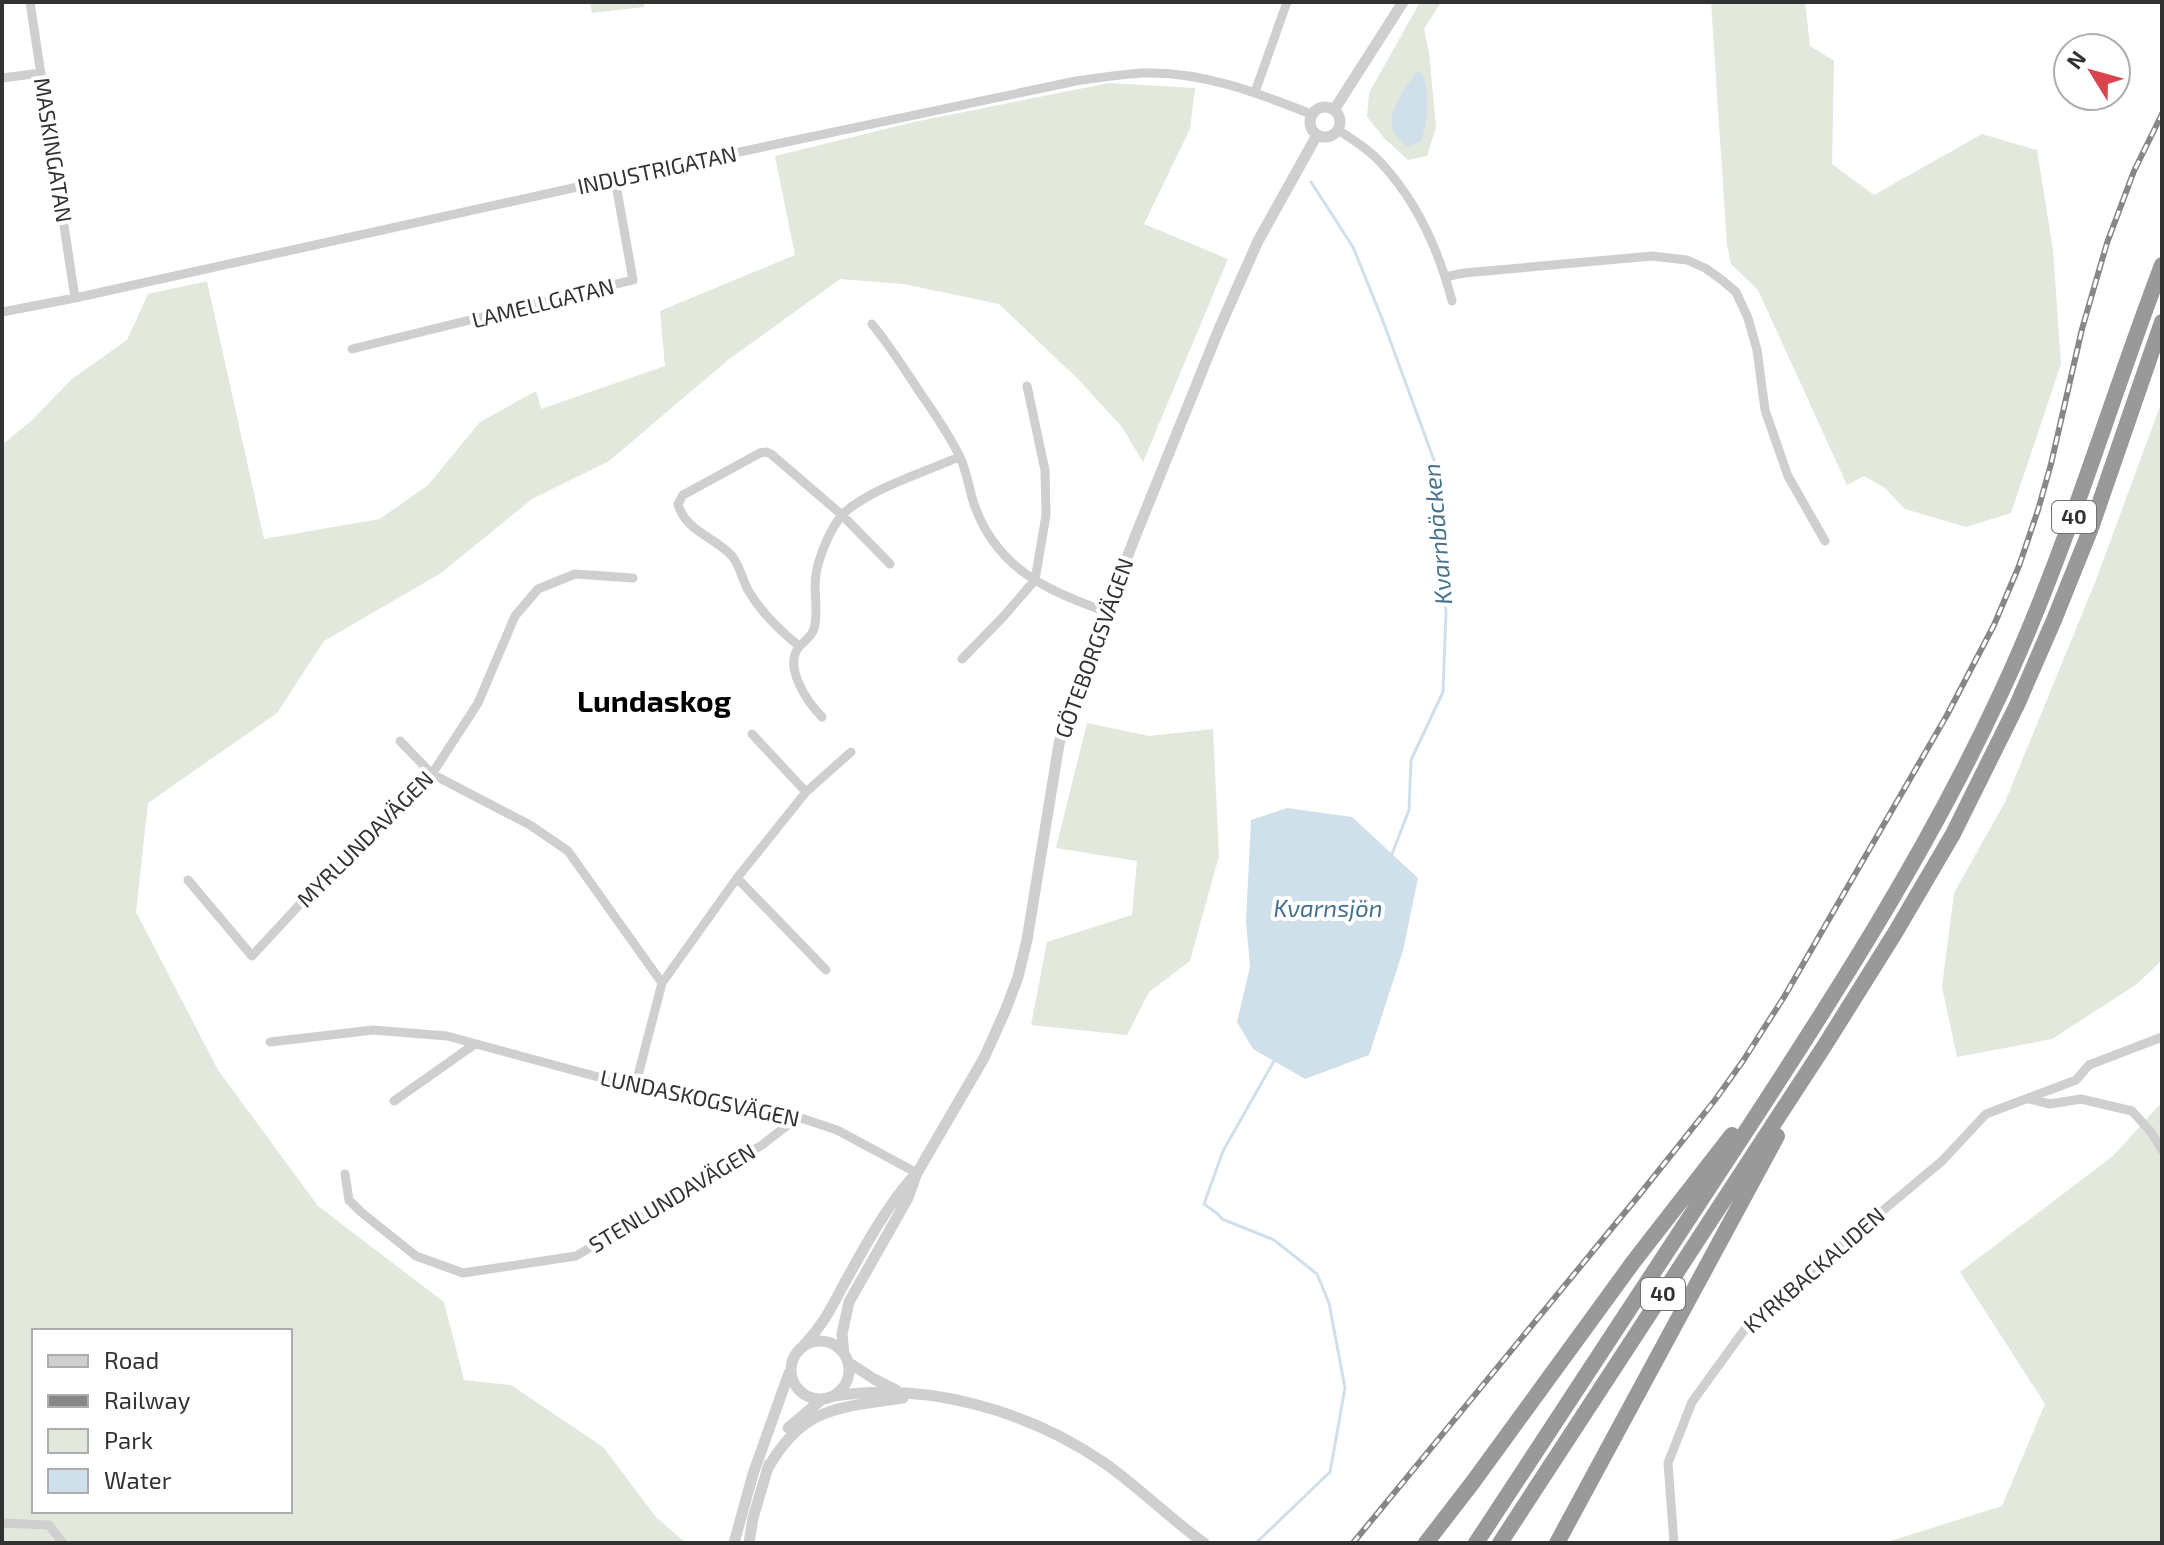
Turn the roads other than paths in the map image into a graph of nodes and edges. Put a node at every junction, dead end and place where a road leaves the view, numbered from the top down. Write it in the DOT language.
graph roads {
  1 [pos="30,2"];
  2 [pos="1287,2"];
  3 [pos="1403,2"];
  4 [pos="41,73"];
  5 [pos="2,78"];
  6 [pos="1255,92"];
  7 [pos="1334,110"];
  8 [pos="1311,114"];
  9 [pos="1338,130"];
  10 [pos="1317,135"];
  11 [pos="615,179"];
  12 [pos="2162,265"];
  13 [pos="1445,277"];
  14 [pos="75,298"];
  15 [pos="1452,301"];
  16 [pos="2,312"];
  17 [pos="2162,322"];
  18 [pos="872,324"];
  19 [pos="352,349"];
  20 [pos="1027,386"];
  21 [pos="959,457"];
  22 [pos="842,515"];
  23 [pos="1825,541"];
  24 [pos="890,564"];
  25 [pos="633,578"];
  26 [pos="1035,580"];
  27 [pos="1107,612"];
  28 [pos="799,646"];
  29 [pos="962,659"];
  30 [pos="822,717"];
  31 [pos="752,734"];
  32 [pos="400,741"];
  33 [pos="851,752"];
  34 [pos="432,774"];
  35 [pos="806,792"];
  36 [pos="737,878"];
  37 [pos="188,880"];
  38 [pos="826,970"];
  39 [pos="662,983"];
  40 [pos="2162,1037"];
  41 [pos="270,1042"];
  42 [pos="475,1044"];
  43 [pos="1825,1045"];
  44 [pos="1787,1069"];
  45 [pos="2076,1080"];
  46 [pos="635,1087"];
  47 [pos="2029,1099"];
  48 [pos="2081,1099"];
  49 [pos="394,1101"];
  50 [pos="798,1117"];
  51 [pos="2162,1150"];
  52 [pos="917,1173"];
  53 [pos="345,1174"];
  54 [pos="804,1345"];
  55 [pos="846,1358"];
  56 [pos="790,1369"];
  57 [pos="900,1392"];
  58 [pos="922,1395"];
  59 [pos="835,1396"];
  60 [pos="821,1400"];
  61 [pos="767,1470"];
  62 [pos="2,1523"];
  63 [pos="1203,1542"];
  64 [pos="63,1543"];
  65 [pos="735,1543"];
  66 [pos="749,1543"];
  67 [pos="1426,1543"];
  68 [pos="1476,1543"];
  69 [pos="1500,1543"];
  70 [pos="1557,1543"];
  71 [pos="1674,1543"];
  1 -- 4 [label="street, MASKINGATAN"];
  2 -- 6 [label="street"];
  3 -- 7 [label="street"];
  4 -- 5 [label="street"];
  4 -- 14 [label="street, MASKINGATAN"];
  6 -- 8 [label="street, INDUSTRIGATAN"];
  6 -- 11 [label="street, INDUSTRIGATAN"];
  7 -- 8 [label="street"];
  7 -- 9 [label="street"];
  8 -- 10 [label="street"];
  9 -- 10 [label="street"];
  9 -- 13 [label="street"];
  10 -- 27 [label="street, GÖTEBORGSVÄGEN"];
  11 -- 14 [label="street, INDUSTRIGATAN"];
  11 -- 19 [label="street, LAMELLGATAN"];
  12 -- 44 [label="highway, 40"];
  13 -- 15 [label="street"];
  13 -- 23 [label="street"];
  14 -- 16 [label="street, INDUSTRIGATAN"];
  17 -- 43 [label="highway, 40"];
  18 -- 21 [label="street"];
  20 -- 26 [label="street"];
  21 -- 22 [label="street"];
  21 -- 26 [label="street"];
  22 -- 24 [label="street"];
  22 -- 28 [label="street"];
  22 -- 28 [label="street"];
  25 -- 34 [label="street, MYRLUNDAVÄGEN"];
  26 -- 27 [label="street"];
  26 -- 29 [label="street"];
  27 -- 52 [label="street, GÖTEBORGSVÄGEN"];
  28 -- 30 [label="street"];
  31 -- 35 [label="street"];
  32 -- 34 [label="street"];
  33 -- 35 [label="street"];
  34 -- 37 [label="street, MYRLUNDAVÄGEN"];
  34 -- 39 [label="street"];
  35 -- 36 [label="street"];
  36 -- 38 [label="street"];
  36 -- 39 [label="street"];
  39 -- 46 [label="street"];
  40 -- 45 [label="street, KYRKBACKALIDEN"];
  41 -- 42 [label="street, LUNDASKOGSVÄGEN"];
  42 -- 46 [label="street, LUNDASKOGSVÄGEN"];
  42 -- 49 [label="street"];
  43 -- 69 [label="highway, 40"];
  43 -- 70 [label="highway"];
  44 -- 67 [label="highway"];
  44 -- 68 [label="highway, 40"];
  45 -- 47 [label="street, KYRKBACKALIDEN"];
  45 -- 48 [label="street"];
  46 -- 50 [label="street, LUNDASKOGSVÄGEN"];
  47 -- 48 [label="street"];
  47 -- 71 [label="street, KYRKBACKALIDEN"];
  48 -- 51 [label="street"];
  50 -- 52 [label="street, LUNDASKOGSVÄGEN"];
  50 -- 53 [label="street, STENLUNDAVÄGEN"];
  52 -- 54 [label="street, GÖTEBORGSVÄGEN"];
  52 -- 55 [label="street, GÖTEBORGSVÄGEN"];
  54 -- 55 [label="street"];
  54 -- 56 [label="street"];
  55 -- 57 [label="street"];
  55 -- 59 [label="street"];
  56 -- 60 [label="street"];
  56 -- 65 [label="street"];
  57 -- 58 [label="street"];
  57 -- 59 [label="street"];
  58 -- 61 [label="street"];
  58 -- 63 [label="street"];
  59 -- 60 [label="street"];
  60 -- 61 [label="street"];
  61 -- 66 [label="street"];
  62 -- 64 [label="street"];
}
